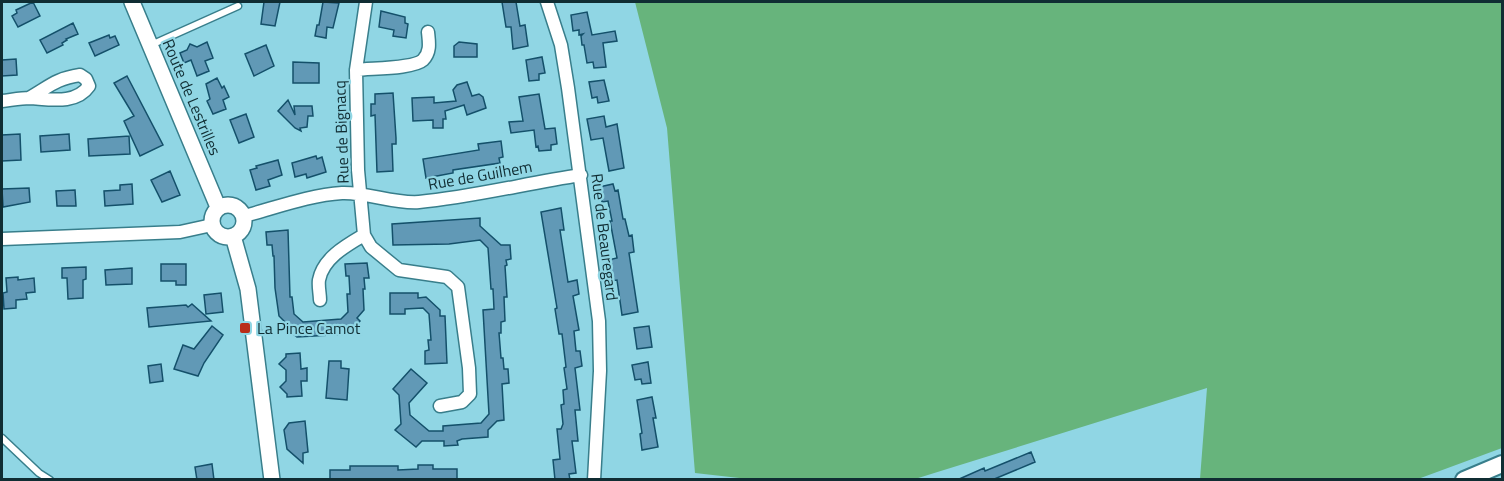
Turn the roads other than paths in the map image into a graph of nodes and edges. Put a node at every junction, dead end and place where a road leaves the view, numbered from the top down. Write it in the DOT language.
graph roads {
  1 [pos="132,2"];
  2 [pos="366,2"];
  3 [pos="547,2"];
  4 [pos="238,6"];
  5 [pos="428,32"];
  6 [pos="151,45"];
  7 [pos="356,70"];
  8 [pos="29,98"];
  9 [pos="2,101"];
  10 [pos="581,175"];
  11 [pos="359,193"];
  12 [pos="218,207"];
  13 [pos="244,216"];
  14 [pos="212,225"];
  15 [pos="364,235"];
  16 [pos="233,236"];
  17 [pos="2,239"];
  18 [pos="320,300"];
  19 [pos="440,406"];
  20 [pos="2,438"];
  21 [pos="1503,464"];
  22 [pos="50,480"];
  23 [pos="272,480"];
  24 [pos="594,480"];
  25 [pos="1464,480"];
  1 -- 6 [label="street, Route de Lestrilles"];
  2 -- 7 [label="street, Rue de Bignacq"];
  3 -- 10 [label="street, Rue de Beauregard"];
  4 -- 6 [label="lane"];
  5 -- 7 [label="street, Rue de Bignacq"];
  6 -- 12 [label="street, Route de Lestrilles"];
  7 -- 11 [label="street, Rue de Bignacq"];
  8 -- 9 [label="street"];
  10 -- 11 [label="street, Rue de Guilhem"];
  10 -- 24 [label="street, Rue de Beauregard"];
  11 -- 13 [label="street, Rue de Guilhem"];
  11 -- 15 [label="street, Rue de Bignacq"];
  12 -- 13 [label="street"];
  12 -- 14 [label="street"];
  13 -- 16 [label="street"];
  14 -- 16 [label="street"];
  14 -- 17 [label="street"];
  15 -- 18 [label="street"];
  15 -- 19 [label="street"];
  16 -- 23 [label="street"];
  20 -- 22 [label="lane"];
  21 -- 25 [label="main road"];
}
